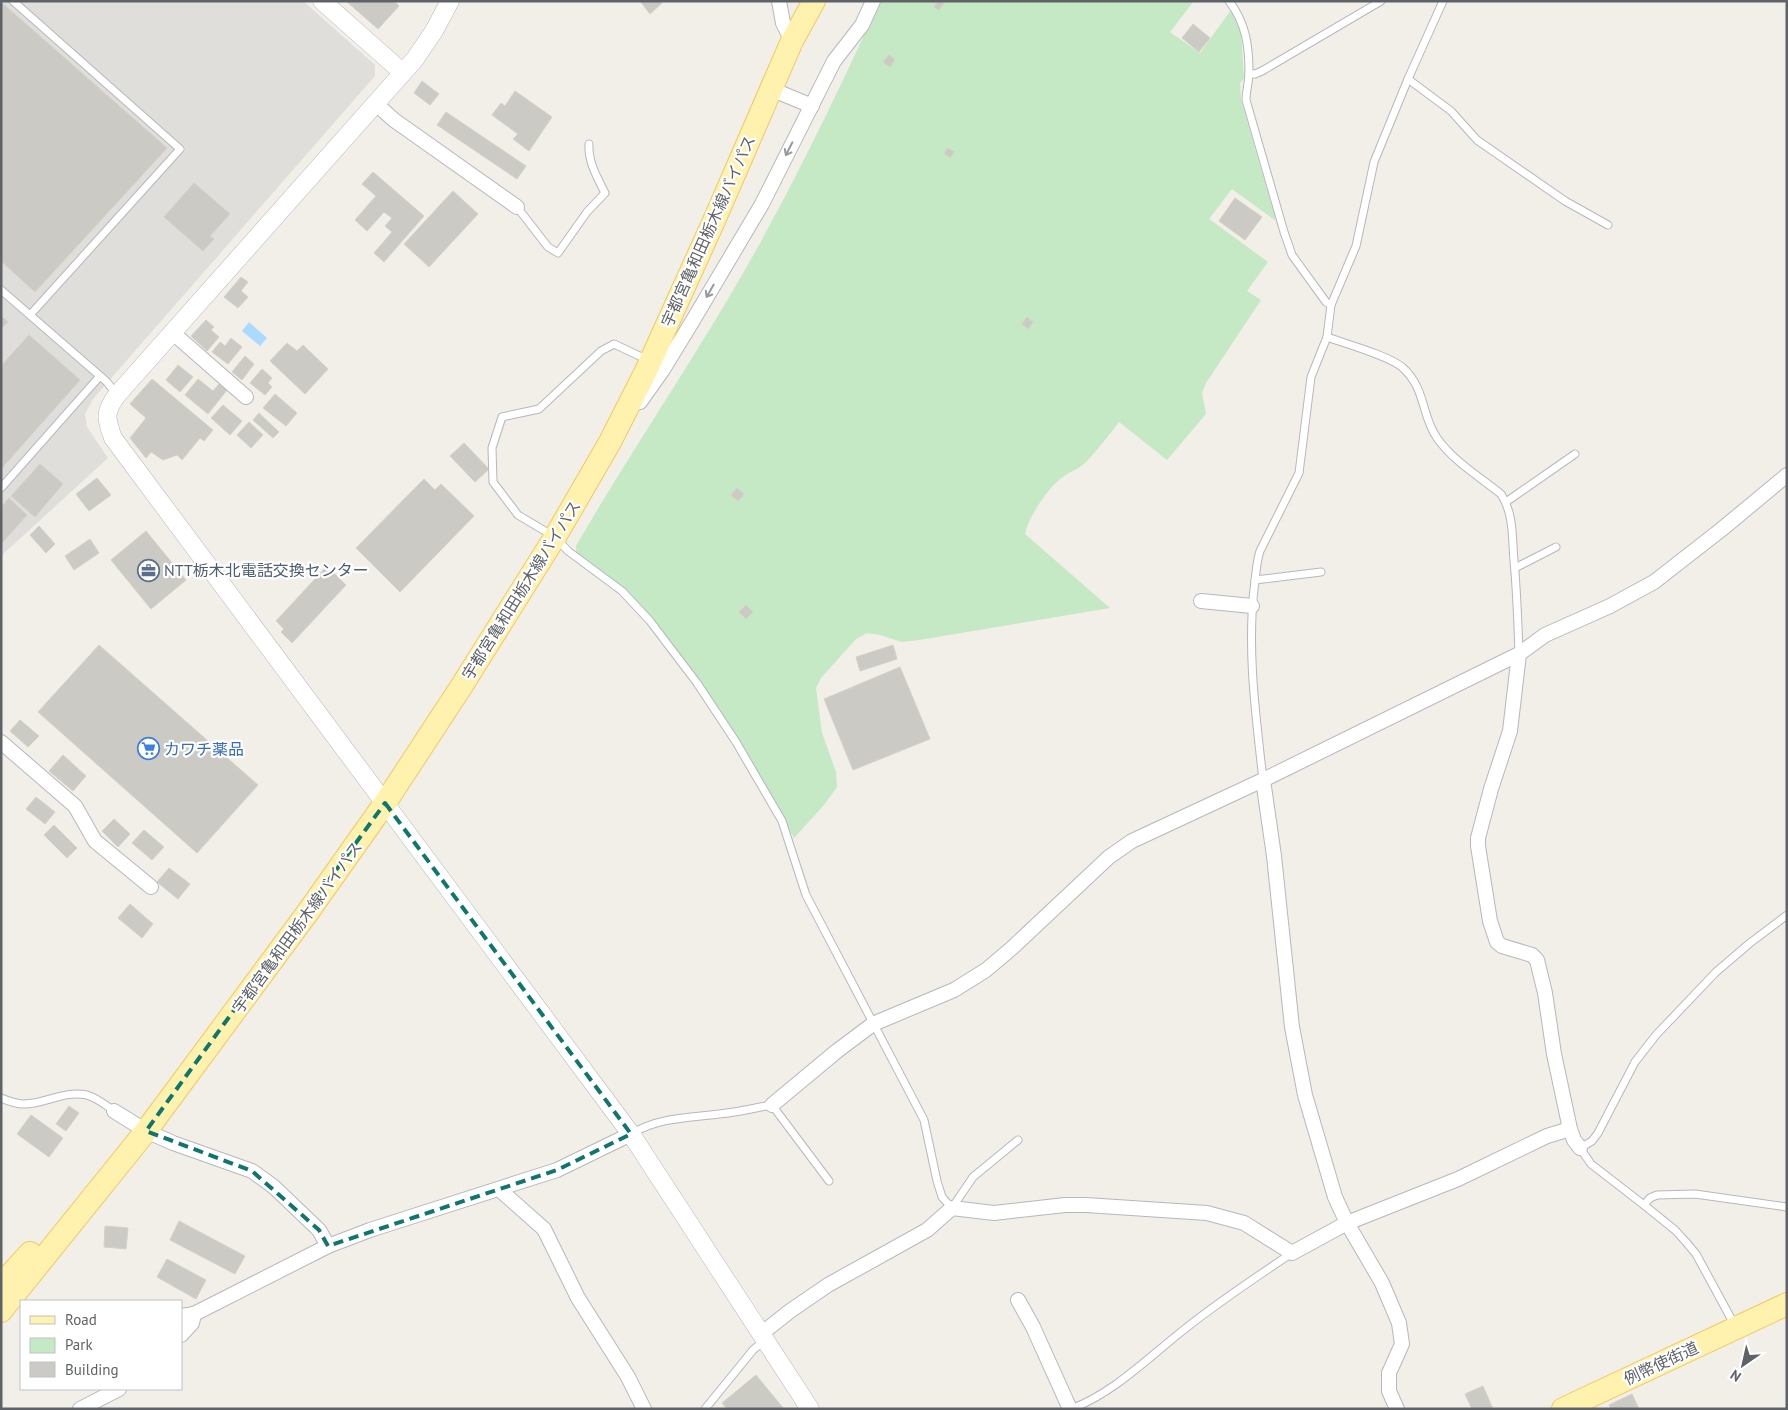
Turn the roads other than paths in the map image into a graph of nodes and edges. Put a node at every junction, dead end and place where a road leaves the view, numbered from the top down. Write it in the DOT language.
graph roads {
  1 [pos="13,1"];
  2 [pos="322,1"];
  3 [pos="450,1"];
  4 [pos="779,1"];
  5 [pos="814,1"];
  6 [pos="873,1"];
  7 [pos="1229,1"];
  8 [pos="1381,1"];
  9 [pos="1443,1"];
  10 [pos="792,41"];
  11 [pos="402,72"];
  12 [pos="1249,74"];
  13 [pos="1408,79"];
  14 [pos="771,89"];
  15 [pos="375,103"];
  16 [pos="812,106"];
  17 [pos="589,144"];
  18 [pos="517,207"];
  19 [pos="1608,226"];
  20 [pos="1,290"];
  21 [pos="1331,305"];
  22 [pos="30,315"];
  23 [pos="173,333"];
  24 [pos="1327,337"];
  25 [pos="650,361"];
  26 [pos="100,376"];
  27 [pos="117,395"];
  28 [pos="246,397"];
  29 [pos="610,442"];
  30 [pos="1575,454"];
  31 [pos="1787,474"];
  32 [pos="1,488"];
  33 [pos="1506,502"];
  34 [pos="555,537"];
  35 [pos="1556,546"];
  36 [pos="1515,568"];
  37 [pos="1321,572"];
  38 [pos="1255,580"];
  39 [pos="1201,600"];
  40 [pos="1252,606"];
  41 [pos="1519,654"];
  42 [pos="1,742"];
  43 [pos="1263,780"];
  44 [pos="385,803"];
  45 [pos="151,887"];
  46 [pos="1787,915"];
  47 [pos="873,1024"];
  48 [pos="1,1098"];
  49 [pos="772,1105"];
  50 [pos="114,1111"];
  51 [pos="1570,1129"];
  52 [pos="146,1131"];
  53 [pos="631,1134"];
  54 [pos="1018,1140"];
  55 [pos="1580,1148"];
  56 [pos="829,1181"];
  57 [pos="500,1190"];
  58 [pos="1644,1204"];
  59 [pos="1787,1207"];
  60 [pos="952,1208"];
  61 [pos="1347,1223"];
  62 [pos="328,1246"];
  63 [pos="1292,1252"];
  64 [pos="1018,1300"];
  65 [pos="8,1302"];
  66 [pos="1785,1309"];
  67 [pos="188,1315"];
  68 [pos="1736,1327"];
  69 [pos="182,1334"];
  70 [pos="763,1337"];
  71 [pos="117,1390"];
  72 [pos="80,1409"];
  73 [pos="644,1409"];
  74 [pos="705,1409"];
  75 [pos="810,1409"];
  76 [pos="1070,1409"];
  77 [pos="1397,1409"];
  78 [pos="1563,1409"];
  1 -- 22 [label="lane"];
  2 -- 11 [label="street"];
  3 -- 11 [label="street"];
  4 -- 10 [label="street"];
  5 -- 10 [label="main road, 宇都宮亀和田栃木線バイパス"];
  6 -- 16 [label="street"];
  7 -- 12 [label="lane"];
  8 -- 12 [label="lane"];
  9 -- 13 [label="lane"];
  10 -- 14 [label="main road, 宇都宮亀和田栃木線バイパス"];
  11 -- 15 [label="street"];
  12 -- 21 [label="lane"];
  13 -- 19 [label="lane"];
  13 -- 21 [label="lane"];
  14 -- 16 [label="street"];
  14 -- 25 [label="main road, 宇都宮亀和田栃木線バイパス"];
  15 -- 18 [label="street"];
  15 -- 23 [label="street"];
  16 -- 29 [label="street, one-way"];
  17 -- 18 [label="lane"];
  20 -- 22 [label="lane"];
  21 -- 24 [label="lane"];
  22 -- 26 [label="lane"];
  23 -- 27 [label="street"];
  23 -- 28 [label="street"];
  24 -- 33 [label="lane"];
  24 -- 38 [label="lane"];
  25 -- 29 [label="main road, 宇都宮亀和田栃木線バイパス"];
  25 -- 34 [label="lane"];
  26 -- 27 [label="lane"];
  26 -- 32 [label="lane"];
  27 -- 44 [label="street"];
  29 -- 34 [label="main road, 宇都宮亀和田栃木線バイパス"];
  30 -- 33 [label="lane"];
  31 -- 41 [label="street"];
  33 -- 36 [label="lane"];
  34 -- 44 [label="main road, 宇都宮亀和田栃木線バイパス"];
  34 -- 47 [label="lane"];
  35 -- 36 [label="lane"];
  36 -- 41 [label="lane"];
  37 -- 38 [label="lane"];
  38 -- 40 [label="lane"];
  39 -- 40 [label="street"];
  40 -- 43 [label="lane"];
  41 -- 43 [label="street"];
  41 -- 51 [label="street"];
  42 -- 45 [label="street"];
  43 -- 47 [label="street"];
  43 -- 61 [label="street"];
  44 -- 52 [label="main road, 宇都宮亀和田栃木線バイパス"];
  44 -- 53 [label="street"];
  46 -- 55 [label="lane"];
  47 -- 49 [label="street"];
  47 -- 60 [label="lane"];
  48 -- 50 [label="lane"];
  49 -- 53 [label="lane"];
  49 -- 56 [label="lane"];
  50 -- 52 [label="street"];
  51 -- 55 [label="street"];
  51 -- 61 [label="street"];
  52 -- 62 [label="street"];
  52 -- 65 [label="main road, 宇都宮亀和田栃木線バイパス"];
  53 -- 57 [label="street"];
  53 -- 70 [label="street"];
  54 -- 60 [label="lane"];
  55 -- 58 [label="lane"];
  57 -- 62 [label="street"];
  57 -- 73 [label="street"];
  58 -- 59 [label="lane"];
  58 -- 68 [label="lane"];
  60 -- 63 [label="street"];
  60 -- 70 [label="street"];
  61 -- 63 [label="street"];
  61 -- 77 [label="street"];
  62 -- 67 [label="street"];
  63 -- 76 [label="lane"];
  64 -- 76 [label="street"];
  66 -- 68 [label="main road, 例幣使街道"];
  67 -- 69 [label="street"];
  68 -- 78 [label="main road, 例幣使街道"];
  70 -- 74 [label="lane"];
  70 -- 75 [label="street"];
  71 -- 72 [label="street"];
}
